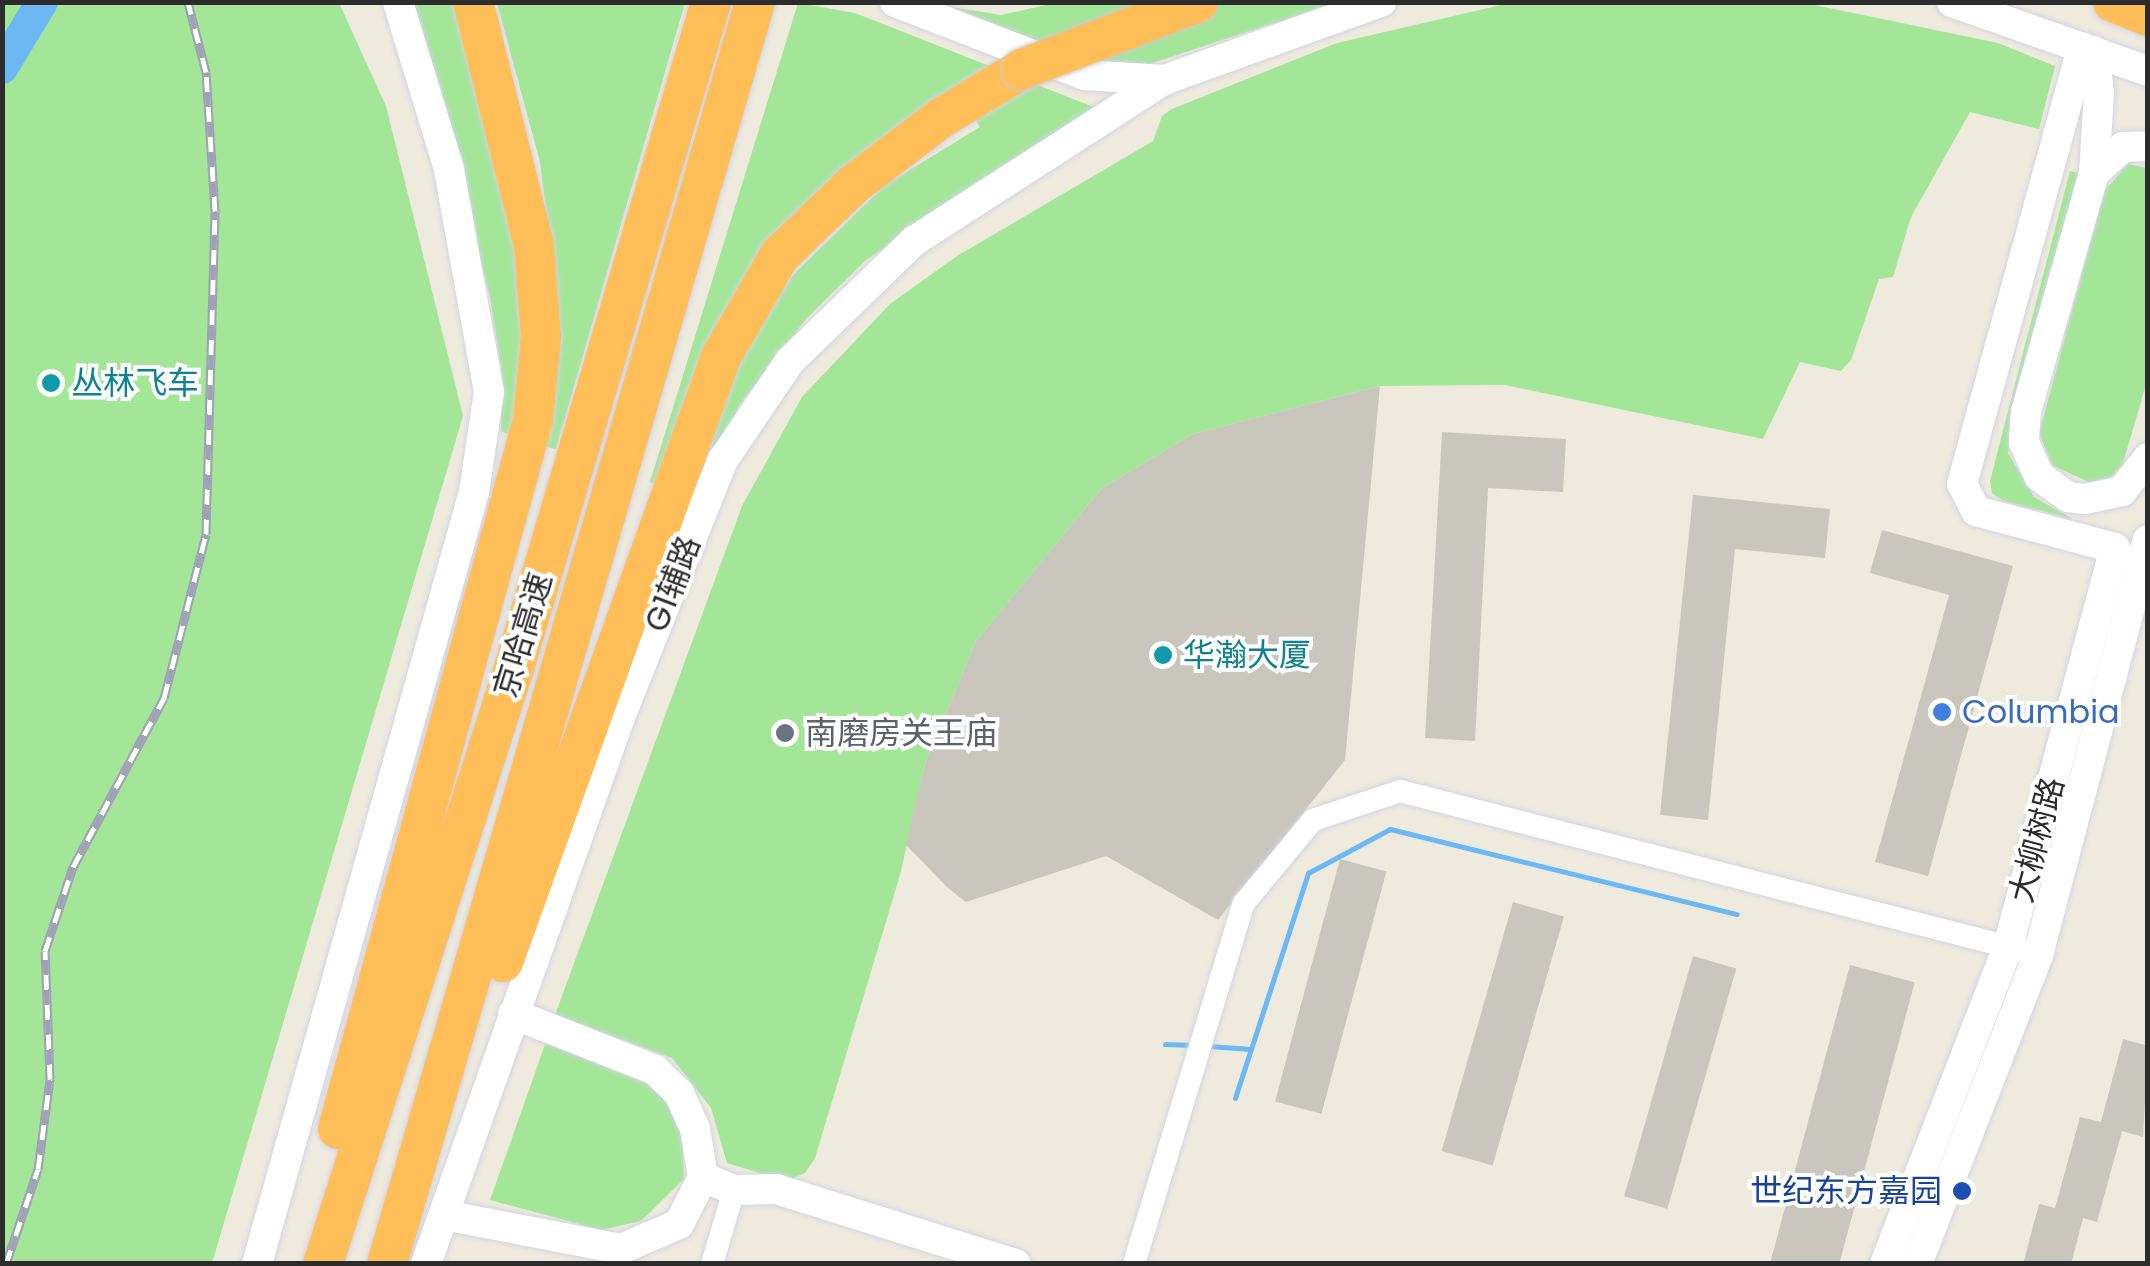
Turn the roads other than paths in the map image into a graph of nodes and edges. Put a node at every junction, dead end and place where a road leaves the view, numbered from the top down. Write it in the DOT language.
graph roads {
  1 [pos="398,2"];
  2 [pos="473,2"];
  3 [pos="711,2"];
  4 [pos="895,2"];
  5 [pos="1130,2"];
  6 [pos="1198,2"];
  7 [pos="1380,2"];
  8 [pos="1952,2"];
  9 [pos="2113,2"];
  10 [pos="753,8"];
  11 [pos="2148,16"];
  12 [pos="2088,49"];
  13 [pos="1022,69"];
  14 [pos="2148,71"];
  15 [pos="1164,80"];
  16 [pos="2148,146"];
  17 [pos="2094,174"];
  18 [pos="2148,458"];
  19 [pos="2135,548"];
  20 [pos="2008,947"];
  21 [pos="2038,955"];
  22 [pos="513,1014"];
  23 [pos="424,1144"];
  24 [pos="703,1177"];
  25 [pos="734,1190"];
  26 [pos="315,1207"];
  27 [pos="444,1215"];
  28 [pos="256,1264"];
  29 [pos="297,1264"];
  30 [pos="309,1264"];
  31 [pos="323,1264"];
  32 [pos="387,1264"];
  33 [pos="426,1264"];
  34 [pos="712,1264"];
  35 [pos="1016,1264"];
  36 [pos="1134,1264"];
  37 [pos="1885,1264"];
  38 [pos="1917,1264"];
  1 -- 28 [label="street"];
  2 -- 26 [label="highway"];
  3 -- 31 [label="highway, 京哈高速"];
  4 -- 15 [label="street"];
  5 -- 13 [label="highway, bridge"];
  6 -- 13 [label="highway, bridge"];
  7 -- 15 [label="street"];
  8 -- 12 [label="street"];
  9 -- 11 [label="highway"];
  10 -- 23 [label="highway, 京哈高速"];
  12 -- 14 [label="street"];
  12 -- 17 [label="street"];
  12 -- 19 [label="street"];
  13 -- 23 [label="highway"];
  15 -- 22 [label="street, G1辅路"];
  16 -- 17 [label="street"];
  17 -- 18 [label="street"];
  19 -- 20 [label="street, 大柳树路"];
  19 -- 21 [label="street, 大柳树路"];
  20 -- 21 [label="street"];
  20 -- 36 [label="street"];
  20 -- 37 [label="street, 大柳树路"];
  21 -- 38 [label="street, 大柳树路"];
  22 -- 24 [label="street"];
  22 -- 27 [label="street, G1辅路"];
  23 -- 32 [label="highway, 京哈高速"];
  24 -- 25 [label="street"];
  24 -- 27 [label="street"];
  25 -- 34 [label="street"];
  25 -- 35 [label="street"];
  26 -- 29 [label="highway"];
  26 -- 30 [label="highway"];
  27 -- 33 [label="street, G1辅路"];
}
